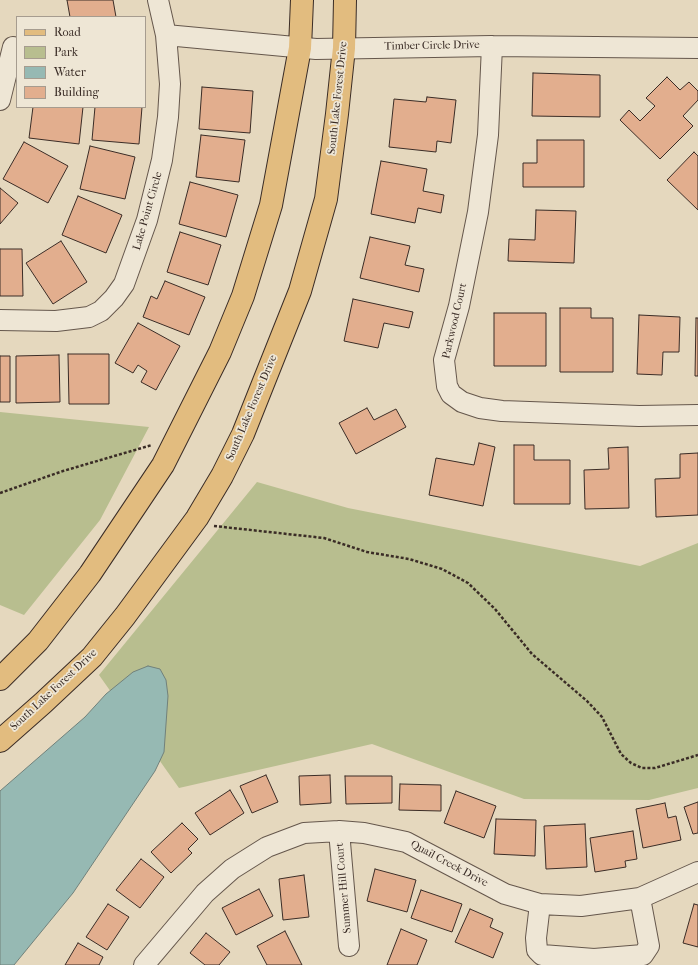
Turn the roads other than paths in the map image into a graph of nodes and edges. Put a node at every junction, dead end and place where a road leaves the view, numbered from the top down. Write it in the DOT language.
graph roads {
  1 [pos="158,0"];
  2 [pos="302,0"];
  3 [pos="345,0"];
  4 [pos="166,35"];
  5 [pos="492,46"];
  6 [pos="13,47"];
  7 [pos="300,48"];
  8 [pos="344,48"];
  9 [pos="698,48"];
  10 [pos="0,100"];
  11 [pos="0,320"];
  12 [pos="698,415"];
  13 [pos="0,679"];
  14 [pos="0,741"];
  15 [pos="339,830"];
  16 [pos="698,872"];
  17 [pos="640,898"];
  18 [pos="540,904"];
  19 [pos="349,946"];
  20 [pos="150,962"];
  1 -- 4 [label="street, Lake Point Circle"];
  2 -- 7 [label="main road"];
  3 -- 8 [label="main road, South Lake Forest Drive"];
  4 -- 7 [label="street, Timber Circle Drive"];
  4 -- 11 [label="street, Lake Point Circle"];
  5 -- 8 [label="street, Timber Circle Drive"];
  5 -- 9 [label="street, Timber Circle Drive"];
  5 -- 12 [label="street, Parkwood Court"];
  6 -- 10 [label="street"];
  7 -- 8 [label="street, Timber Circle Drive"];
  7 -- 13 [label="main road"];
  8 -- 14 [label="main road, South Lake Forest Drive"];
  15 -- 18 [label="street, Quail Creek Drive"];
  15 -- 19 [label="street, Summer Hill Court"];
  15 -- 20 [label="street, Quail Creek Drive"];
  16 -- 17 [label="street, Quail Creek Drive"];
  17 -- 18 [label="street, Quail Creek Drive"];
  17 -- 18 [label="street"];
}
